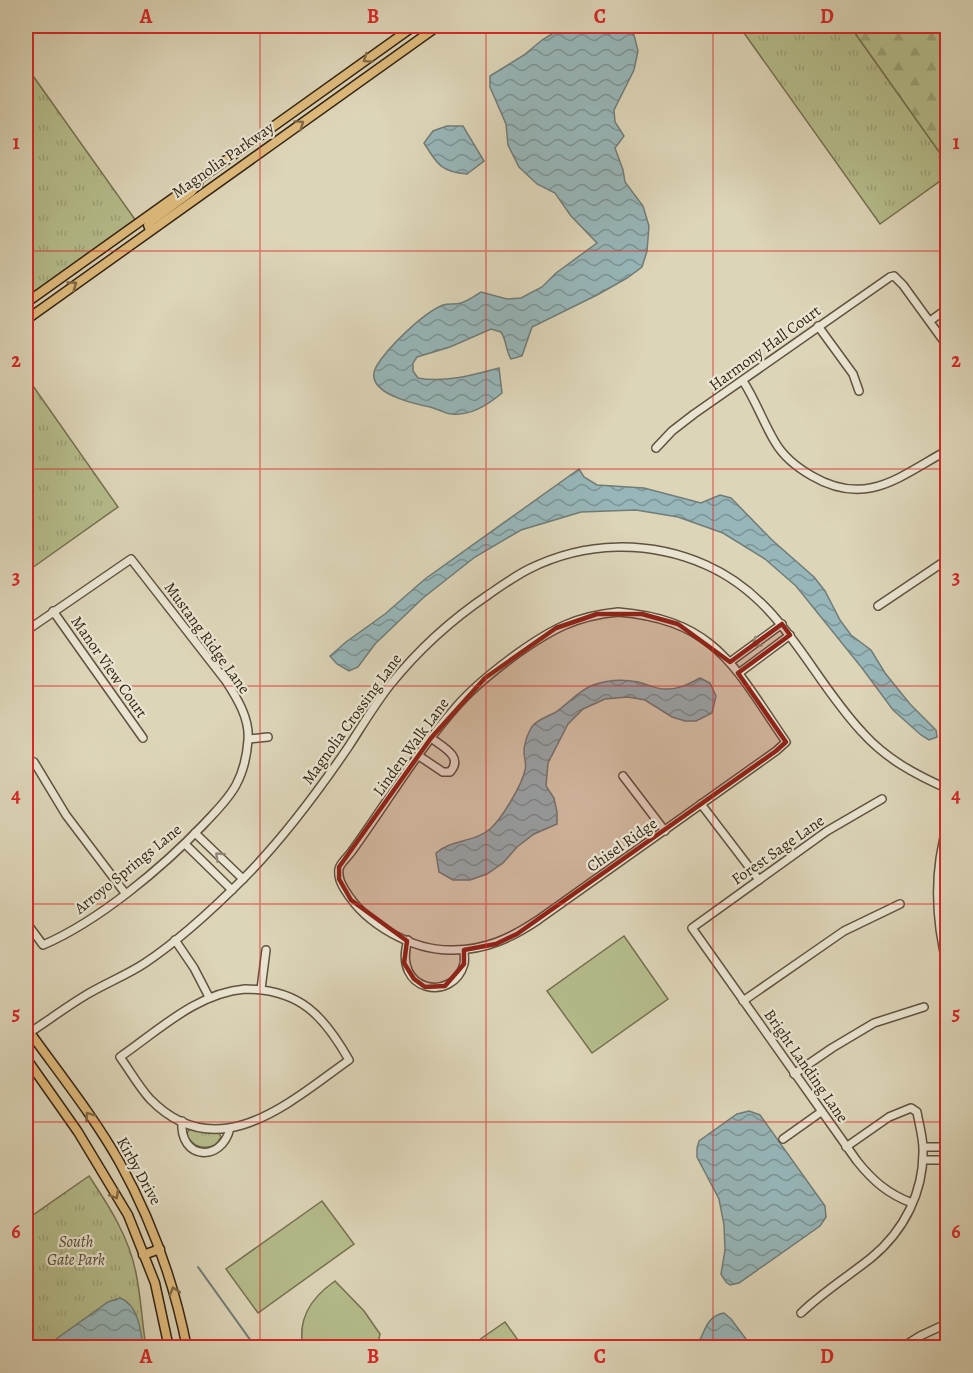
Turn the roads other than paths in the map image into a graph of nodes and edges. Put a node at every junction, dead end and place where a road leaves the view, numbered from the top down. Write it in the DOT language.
graph roads {
  1 [pos="414,26"];
  2 [pos="438,26"];
  3 [pos="206,174"];
  4 [pos="150,231"];
  5 [pos="26,303"];
  6 [pos="948,308"];
  7 [pos="26,320"];
  8 [pos="930,321"];
  9 [pos="818,326"];
  10 [pos="948,347"];
  11 [pos="743,381"];
  12 [pos="859,391"];
  13 [pos="656,448"];
  14 [pos="948,450"];
  15 [pos="948,559"];
  16 [pos="878,606"];
  17 [pos="53,611"];
  18 [pos="782,624"];
  19 [pos="26,631"];
  20 [pos="790,635"];
  21 [pos="730,662"];
  22 [pos="739,673"];
  23 [pos="268,737"];
  24 [pos="143,738"];
  25 [pos="431,738"];
  26 [pos="249,739"];
  27 [pos="786,742"];
  28 [pos="419,756"];
  29 [pos="34,762"];
  30 [pos="623,776"];
  31 [pos="948,789"];
  32 [pos="882,799"];
  33 [pos="701,804"];
  34 [pos="948,823"];
  35 [pos="665,831"];
  36 [pos="195,833"];
  37 [pos="184,844"];
  38 [pos="243,879"];
  39 [pos="339,879"];
  40 [pos="759,880"];
  41 [pos="232,890"];
  42 [pos="125,893"];
  43 [pos="900,904"];
  44 [pos="26,921"];
  45 [pos="692,928"];
  46 [pos="175,940"];
  47 [pos="408,940"];
  48 [pos="266,950"];
  49 [pos="464,950"];
  50 [pos="948,969"];
  51 [pos="261,989"];
  52 [pos="209,997"];
  53 [pos="743,1001"];
  54 [pos="924,1007"];
  55 [pos="27,1032"];
  56 [pos="26,1058"];
  57 [pos="794,1074"];
  58 [pos="820,1112"];
  59 [pos="182,1121"];
  60 [pos="230,1128"];
  61 [pos="783,1139"];
  62 [pos="846,1147"];
  63 [pos="924,1147"];
  64 [pos="948,1147"];
  65 [pos="922,1160"];
  66 [pos="948,1160"];
  67 [pos="912,1203"];
  68 [pos="160,1249"];
  69 [pos="143,1255"];
  70 [pos="801,1313"];
  71 [pos="948,1323"];
  72 [pos="169,1347"];
  73 [pos="187,1347"];
  74 [pos="901,1347"];
  1 -- 3 [label="main road, Magnolia Parkway, one-way"];
  4 -- 2 [label="main road, Magnolia Parkway, one-way"];
  3 -- 4 [label="main road"];
  3 -- 5 [label="main road, Magnolia Parkway"];
  7 -- 4 [label="main road, Magnolia Parkway, one-way"];
  6 -- 8 [label="street"];
  8 -- 9 [label="street, Harmony Hall Court"];
  8 -- 10 [label="street"];
  9 -- 11 [label="street, Harmony Hall Court"];
  9 -- 12 [label="street"];
  11 -- 13 [label="street, Harmony Hall Court"];
  11 -- 14 [label="street"];
  15 -- 16 [label="street"];
  17 -- 19 [label="street"];
  17 -- 24 [label="street, Manor View Court"];
  17 -- 26 [label="street, Mustang Ridge Lane"];
  18 -- 20 [label="street, Magnolia Crossing Lane"];
  18 -- 21 [label="street, one-way"];
  18 -- 38 [label="street, Magnolia Crossing Lane"];
  20 -- 22 [label="street"];
  20 -- 31 [label="street, Magnolia Crossing Lane"];
  21 -- 22 [label="street, Linden Walk Lane"];
  21 -- 25 [label="street, Linden Walk Lane"];
  22 -- 27 [label="street, Linden Walk Lane"];
  23 -- 26 [label="street"];
  25 -- 28 [label="street, Linden Walk Lane"];
  25 -- 28 [label="street"];
  26 -- 36 [label="street, Arroyo Springs Lane"];
  27 -- 33 [label="street, Chisel Ridge"];
  28 -- 39 [label="street, Linden Walk Lane"];
  29 -- 42 [label="street"];
  30 -- 35 [label="street"];
  32 -- 40 [label="street, Forest Sage Lane"];
  33 -- 35 [label="street, Chisel Ridge"];
  33 -- 40 [label="street"];
  34 -- 50 [label="street"];
  35 -- 49 [label="street, Chisel Ridge"];
  36 -- 37 [label="street, Arroyo Springs Lane"];
  38 -- 36 [label="street, one-way"];
  37 -- 41 [label="street"];
  37 -- 42 [label="street, Arroyo Springs Lane"];
  38 -- 41 [label="street, Magnolia Crossing Lane"];
  39 -- 47 [label="street, Chisel Ridge"];
  40 -- 45 [label="street, Forest Sage Lane"];
  41 -- 46 [label="street, Magnolia Crossing Lane"];
  42 -- 44 [label="street, Arroyo Springs Lane"];
  43 -- 53 [label="street"];
  45 -- 53 [label="street, Bright Landing Lane"];
  46 -- 52 [label="street"];
  46 -- 55 [label="street, Magnolia Crossing Lane"];
  47 -- 49 [label="street, Chisel Ridge"];
  47 -- 49 [label="street"];
  48 -- 51 [label="street"];
  51 -- 52 [label="street"];
  51 -- 60 [label="street"];
  52 -- 59 [label="street"];
  53 -- 57 [label="street, Bright Landing Lane"];
  54 -- 57 [label="street"];
  68 -- 55 [label="main road, Kirby Drive, one-way"];
  56 -- 69 [label="main road, Kirby Drive, one-way"];
  57 -- 58 [label="street, Bright Landing Lane"];
  58 -- 61 [label="street"];
  58 -- 62 [label="street, Bright Landing Lane"];
  59 -- 60 [label="street"];
  59 -- 60 [label="street"];
  62 -- 63 [label="street"];
  62 -- 67 [label="street, Bright Landing Lane"];
  63 -- 64 [label="street"];
  63 -- 65 [label="street"];
  65 -- 66 [label="street"];
  65 -- 67 [label="street"];
  67 -- 70 [label="street"];
  68 -- 69 [label="main road"];
  73 -- 68 [label="main road, Kirby Drive, one-way"];
  69 -- 72 [label="main road, Kirby Drive"];
  71 -- 74 [label="street"];
}
